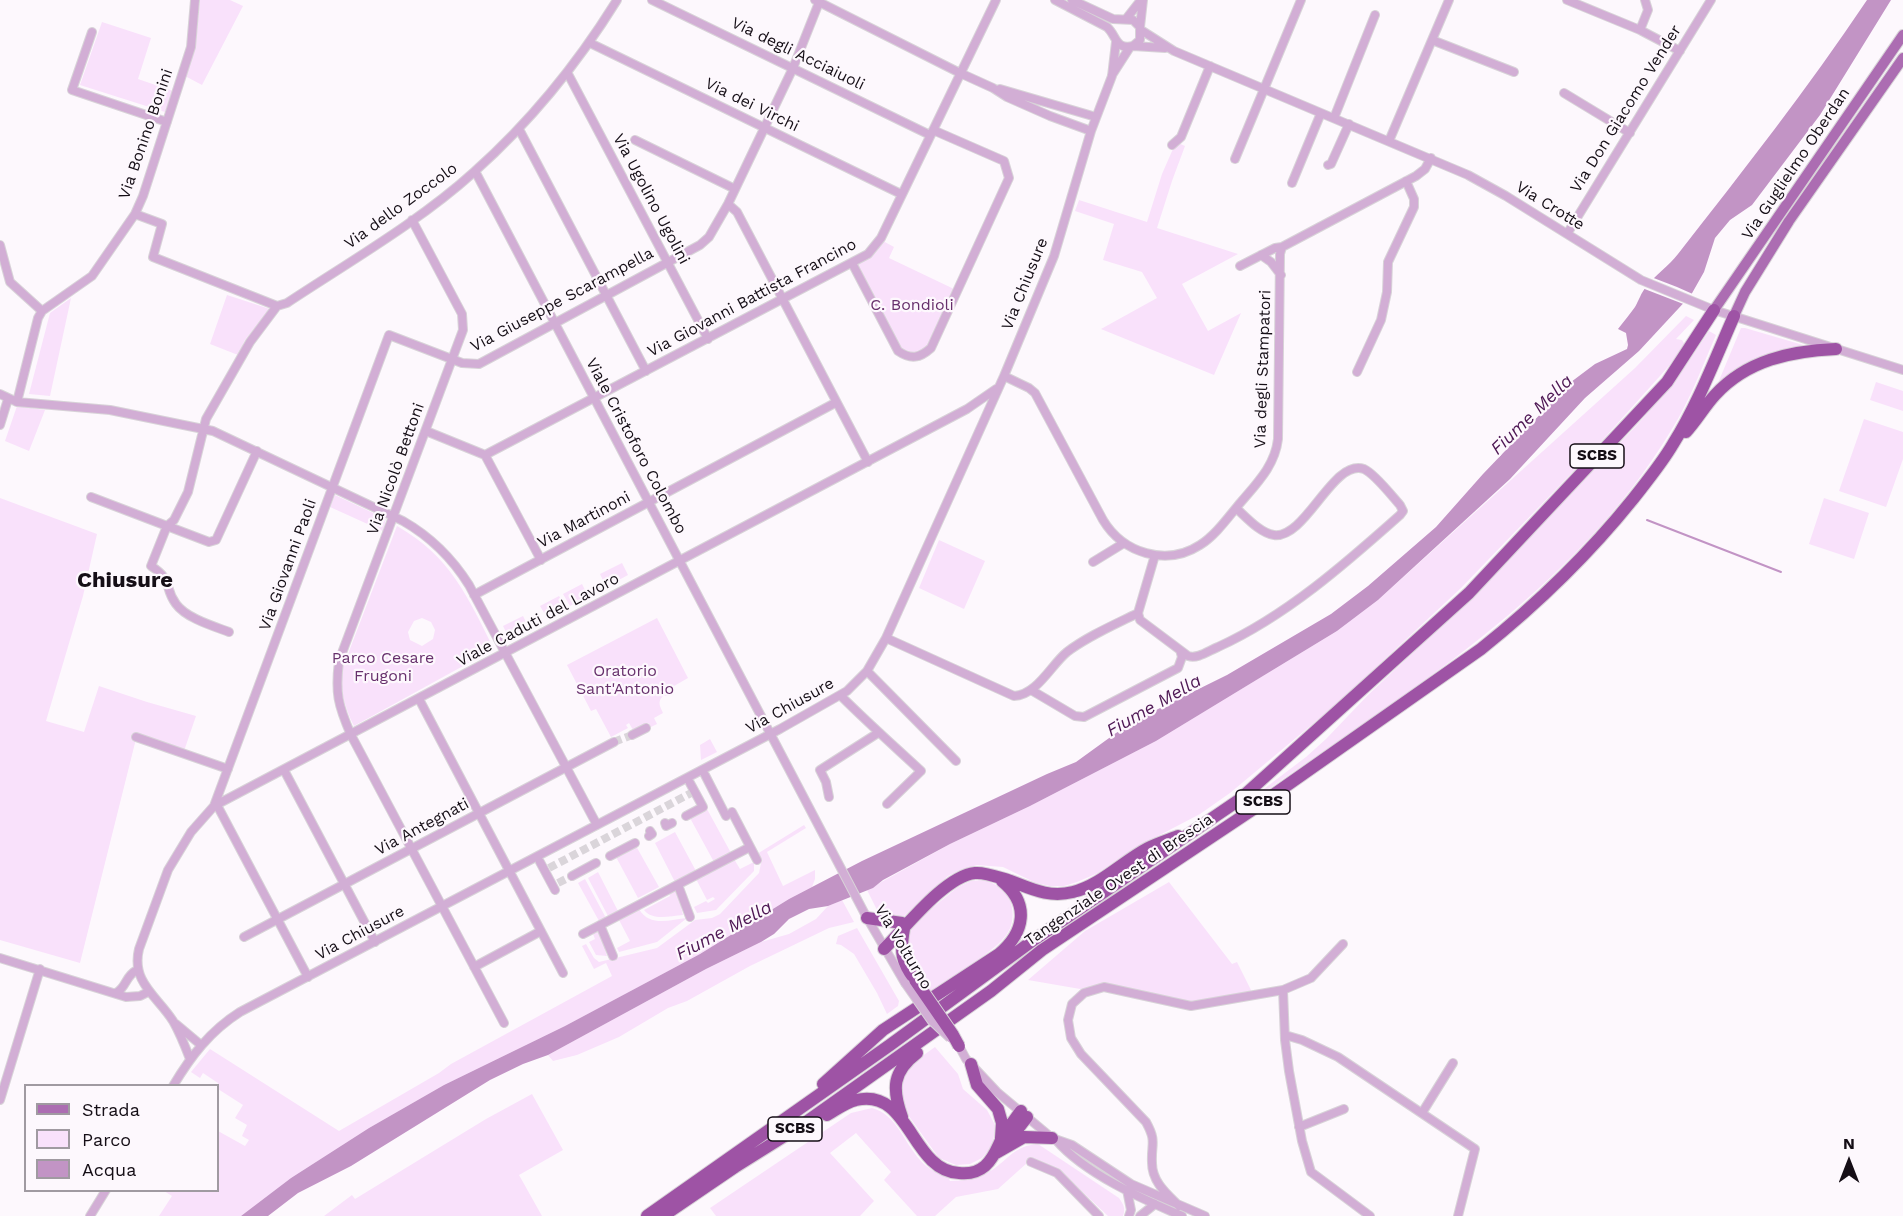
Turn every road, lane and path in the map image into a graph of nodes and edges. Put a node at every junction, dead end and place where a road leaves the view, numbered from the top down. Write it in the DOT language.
graph roads {
  1 [pos="195,0"];
  2 [pos="617,0"];
  3 [pos="652,0"];
  4 [pos="996,0"];
  5 [pos="1055,0"];
  6 [pos="1072,0"];
  7 [pos="1142,0"];
  8 [pos="1301,0"];
  9 [pos="1449,0"];
  10 [pos="1568,0"];
  11 [pos="1645,0"];
  12 [pos="1711,0"];
  13 [pos="818,1"];
  14 [pos="1376,15"];
  15 [pos="1123,20"];
  16 [pos="1141,29"];
  17 [pos="1640,30"];
  18 [pos="92,32"];
  19 [pos="1113,33"];
  20 [pos="1903,35"];
  21 [pos="1432,40"];
  22 [pos="1116,42"];
  23 [pos="590,43"];
  24 [pos="1131,47"];
  25 [pos="1174,51"];
  26 [pos="1680,51"];
  27 [pos="1903,58"];
  28 [pos="1210,66"];
  29 [pos="793,68"];
  30 [pos="567,72"];
  31 [pos="1514,72"];
  32 [pos="960,73"];
  33 [pos="1112,76"];
  34 [pos="993,88"];
  35 [pos="1264,89"];
  36 [pos="1564,93"];
  37 [pos="1321,113"];
  38 [pos="1096,117"];
  39 [pos="1334,118"];
  40 [pos="168,122"];
  41 [pos="1349,124"];
  42 [pos="764,128"];
  43 [pos="519,129"];
  44 [pos="1091,131"];
  45 [pos="932,132"];
  46 [pos="1630,133"];
  47 [pos="635,140"];
  48 [pos="1389,141"];
  49 [pos="1172,145"];
  50 [pos="1431,158"];
  51 [pos="1235,159"];
  52 [pos="1331,165"];
  53 [pos="475,171"];
  54 [pos="1406,182"];
  55 [pos="1292,183"];
  56 [pos="735,189"];
  57 [pos="901,194"];
  58 [pos="728,204"];
  59 [pos="135,214"];
  60 [pos="412,220"];
  61 [pos="1567,234"];
  62 [pos="0,244"];
  63 [pos="1282,247"];
  64 [pos="1261,255"];
  65 [pos="668,262"];
  66 [pos="852,263"];
  67 [pos="1240,266"];
  68 [pos="1281,275"];
  69 [pos="607,294"];
  70 [pos="783,300"];
  71 [pos="278,306"];
  72 [pos="1714,310"];
  73 [pos="42,311"];
  74 [pos="1734,316"];
  75 [pos="555,324"];
  76 [pos="389,335"];
  77 [pos="708,339"];
  78 [pos="1836,349"];
  79 [pos="453,359"];
  80 [pos="1903,370"];
  81 [pos="646,372"];
  82 [pos="1358,372"];
  83 [pos="1004,376"];
  84 [pos="1000,385"];
  85 [pos="9,398"];
  86 [pos="594,398"];
  87 [pos="836,403"];
  88 [pos="990,406"];
  89 [pos="968,410"];
  90 [pos="0,425"];
  91 [pos="204,428"];
  92 [pos="426,430"];
  93 [pos="1673,445"];
  94 [pos="257,451"];
  95 [pos="485,455"];
  96 [pos="868,462"];
  97 [pos="333,487"];
  98 [pos="91,496"];
  99 [pos="649,503"];
  100 [pos="1236,508"];
  101 [pos="393,517"];
  102 [pos="168,526"];
  103 [pos="1124,543"];
  104 [pos="1155,555"];
  105 [pos="542,560"];
  106 [pos="680,562"];
  107 [pos="1093,562"];
  108 [pos="474,595"];
  109 [pos="1137,613"];
  110 [pos="229,632"];
  111 [pos="886,638"];
  112 [pos="1179,649"];
  113 [pos="505,654"];
  114 [pos="867,671"];
  115 [pos="1031,690"];
  116 [pos="841,696"];
  117 [pos="420,699"];
  118 [pos="646,728"];
  119 [pos="878,733"];
  120 [pos="771,734"];
  121 [pos="351,735"];
  122 [pos="632,735"];
  123 [pos="136,738"];
  124 [pos="614,742"];
  125 [pos="956,761"];
  126 [pos="566,767"];
  127 [pos="228,769"];
  128 [pos="284,770"];
  129 [pos="705,775"];
  130 [pos="693,788"];
  131 [pos="829,796"];
  132 [pos="887,804"];
  133 [pos="216,806"];
  134 [pos="480,813"];
  135 [pos="687,816"];
  136 [pos="597,825"];
  137 [pos="1204,825"];
  138 [pos="635,843"];
  139 [pos="750,847"];
  140 [pos="412,849"];
  141 [pos="610,856"];
  142 [pos="757,860"];
  143 [pos="596,864"];
  144 [pos="545,867"];
  145 [pos="509,871"];
  146 [pos="572,876"];
  147 [pos="998,878"];
  148 [pos="345,884"];
  149 [pos="678,885"];
  150 [pos="555,886"];
  151 [pos="442,907"];
  152 [pos="690,917"];
  153 [pos="867,917"];
  154 [pos="277,920"];
  155 [pos="600,925"];
  156 [pos="903,926"];
  157 [pos="541,931"];
  158 [pos="583,934"];
  159 [pos="244,937"];
  160 [pos="375,942"];
  161 [pos="1343,944"];
  162 [pos="881,945"];
  163 [pos="1042,950"];
  164 [pos="614,956"];
  165 [pos="0,958"];
  166 [pos="474,967"];
  167 [pos="40,969"];
  168 [pos="138,970"];
  169 [pos="563,973"];
  170 [pos="308,977"];
  171 [pos="910,982"];
  172 [pos="1283,990"];
  173 [pos="148,992"];
  174 [pos="116,993"];
  175 [pos="173,1022"];
  176 [pos="504,1023"];
  177 [pos="1285,1035"];
  178 [pos="201,1045"];
  179 [pos="958,1046"];
  180 [pos="190,1059"];
  181 [pos="1454,1063"];
  182 [pos="971,1064"];
  183 [pos="174,1084"];
  184 [pos="0,1100"];
  185 [pos="799,1108"];
  186 [pos="1344,1109"];
  187 [pos="1422,1113"];
  188 [pos="1024,1114"];
  189 [pos="903,1121"];
  190 [pos="1299,1127"];
  191 [pos="1054,1139"];
  192 [pos="1003,1143"];
  193 [pos="1032,1162"];
  194 [pos="735,1167"];
  195 [pos="1126,1190"];
  196 [pos="105,1192"];
  197 [pos="1155,1204"];
  198 [pos="1179,1206"];
  199 [pos="90,1216"];
  200 [pos="647,1216"];
  201 [pos="663,1216"];
  202 [pos="1099,1216"];
  203 [pos="1130,1216"];
  204 [pos="1140,1216"];
  205 [pos="1182,1216"];
  206 [pos="1205,1216"];
  207 [pos="1370,1216"];
  208 [pos="1458,1216"];
  1 -- 40 [label="street, Via Bonino Bonini"];
  2 -- 23 [label="street, Via dello Zoccolo"];
  3 -- 29 [label="street, Via degli Acciaiuoli"];
  4 -- 32 [label="street, Via Giovanni Battista Francino"];
  5 -- 19 [label="street"];
  6 -- 15 [label="street"];
  7 -- 15 [label="street"];
  7 -- 16 [label="street"];
  8 -- 35 [label="street"];
  9 -- 21 [label="street"];
  10 -- 17 [label="street"];
  11 -- 17 [label="street"];
  12 -- 26 [label="street, Via Don Giacomo Vender"];
  13 -- 29 [label="street, Via Giuseppe Scarampella"];
  13 -- 32 [label="street"];
  14 -- 39 [label="street"];
  15 -- 16 [label="street"];
  15 -- 19 [label="street"];
  16 -- 24 [label="street"];
  16 -- 25 [label="street, Via Crotte"];
  17 -- 26 [label="street"];
  18 -- 40 [label="street"];
  19 -- 22 [label="street"];
  20 -- 72 [label="main road, Via Guglielmo Oberdan"];
  21 -- 31 [label="street"];
  21 -- 48 [label="street"];
  22 -- 24 [label="street"];
  22 -- 33 [label="street, Via Chiusure"];
  23 -- 30 [label="street, Via dello Zoccolo"];
  23 -- 42 [label="street, Via dei Virchi"];
  24 -- 25 [label="street, Via Crotte"];
  24 -- 33 [label="street, Via Chiusure"];
  25 -- 28 [label="street, Via Crotte"];
  26 -- 46 [label="street, Via Don Giacomo Vender"];
  27 -- 74 [label="main road, Via Guglielmo Oberdan"];
  28 -- 35 [label="street, Via Crotte"];
  28 -- 49 [label="street"];
  29 -- 42 [label="street, Via Giuseppe Scarampella"];
  29 -- 45 [label="street, Via degli Acciaiuoli"];
  30 -- 43 [label="street, Via dello Zoccolo"];
  30 -- 65 [label="street, Via Ugolino Ugolini"];
  32 -- 34 [label="street"];
  32 -- 45 [label="street, Via Giovanni Battista Francino"];
  33 -- 38 [label="street, Via Chiusure"];
  34 -- 38 [label="street"];
  34 -- 44 [label="street"];
  35 -- 37 [label="street, Via Crotte"];
  35 -- 51 [label="street"];
  36 -- 46 [label="street"];
  37 -- 39 [label="street, Via Crotte"];
  37 -- 55 [label="street"];
  38 -- 44 [label="street, Via Chiusure"];
  39 -- 41 [label="street, Via Crotte"];
  40 -- 59 [label="street, Via Bonino Bonini"];
  41 -- 48 [label="street, Via Crotte"];
  41 -- 52 [label="street"];
  42 -- 56 [label="street, Via Giuseppe Scarampella"];
  42 -- 57 [label="street, Via dei Virchi"];
  43 -- 53 [label="street, Via dello Zoccolo"];
  43 -- 69 [label="street"];
  44 -- 83 [label="street, Via Chiusure"];
  45 -- 57 [label="street, Via Giovanni Battista Francino"];
  45 -- 66 [label="street, Via degli Acciaiuoli"];
  46 -- 61 [label="street, Via Don Giacomo Vender"];
  47 -- 56 [label="street"];
  48 -- 50 [label="street, Via Crotte"];
  50 -- 54 [label="street"];
  50 -- 61 [label="street, Via Crotte"];
  53 -- 60 [label="street, Via dello Zoccolo"];
  53 -- 75 [label="street, Viale Cristoforo Colombo"];
  54 -- 63 [label="street"];
  54 -- 82 [label="street"];
  56 -- 58 [label="street, Via Giuseppe Scarampella"];
  57 -- 66 [label="street, Via Giovanni Battista Francino"];
  58 -- 65 [label="street, Via Giuseppe Scarampella"];
  58 -- 70 [label="street"];
  59 -- 71 [label="street"];
  59 -- 73 [label="street, Via Bonino Bonini"];
  60 -- 71 [label="street, Via dello Zoccolo"];
  60 -- 79 [label="street, Via Nicolò Bettoni"];
  61 -- 72 [label="street, Via Crotte"];
  62 -- 73 [label="street"];
  63 -- 64 [label="street"];
  63 -- 68 [label="street, Via degli Stampatori"];
  64 -- 67 [label="street"];
  64 -- 68 [label="street, Via degli Stampatori"];
  65 -- 69 [label="street, Via Giuseppe Scarampella"];
  65 -- 77 [label="street, Via Ugolino Ugolini"];
  66 -- 70 [label="street, Via Giovanni Battista Francino"];
  68 -- 100 [label="street, Via degli Stampatori"];
  69 -- 75 [label="street, Via Giuseppe Scarampella"];
  69 -- 81 [label="street"];
  70 -- 77 [label="street, Via Giovanni Battista Francino"];
  70 -- 87 [label="street"];
  71 -- 91 [label="street, Via dello Zoccolo"];
  72 -- 74 [label="street, Via Crotte"];
  72 -- 137 [label="highway, Tangenziale Ovest di Brescia / SCBS"];
  73 -- 85 [label="street"];
  74 -- 78 [label="street, Via Crotte"];
  74 -- 93 [label="highway, Tangenziale Ovest di Brescia / SCBS"];
  75 -- 79 [label="street, Via Giuseppe Scarampella"];
  75 -- 86 [label="street, Viale Cristoforo Colombo"];
  76 -- 79 [label="street, Via Giuseppe Scarampella"];
  76 -- 97 [label="street, Via Giovanni Paoli"];
  77 -- 81 [label="street, Via Giovanni Battista Francino"];
  78 -- 80 [label="street, Via Crotte"];
  78 -- 93 [label="highway"];
  79 -- 92 [label="street, Via Nicolò Bettoni"];
  81 -- 86 [label="street, Via Giovanni Battista Francino"];
  83 -- 84 [label="street, Via Chiusure"];
  83 -- 103 [label="street"];
  84 -- 88 [label="street, Via Chiusure"];
  84 -- 89 [label="street, Viale Caduti del Lavoro"];
  85 -- 90 [label="street"];
  85 -- 91 [label="street"];
  86 -- 95 [label="street, Via Giovanni Battista Francino"];
  86 -- 99 [label="street, Viale Cristoforo Colombo"];
  87 -- 96 [label="street"];
  87 -- 99 [label="street, Via Martinoni"];
  88 -- 89 [label="street, Viale Caduti del Lavoro"];
  88 -- 111 [label="street, Via Chiusure"];
  89 -- 96 [label="street, Viale Caduti del Lavoro"];
  91 -- 94 [label="street"];
  91 -- 102 [label="street, Via dello Zoccolo"];
  92 -- 95 [label="street"];
  92 -- 101 [label="street, Via Nicolò Bettoni"];
  93 -- 163 [label="highway, Tangenziale Ovest di Brescia / SCBS"];
  94 -- 97 [label="street"];
  94 -- 102 [label="street"];
  95 -- 105 [label="street"];
  96 -- 106 [label="street, Viale Caduti del Lavoro"];
  97 -- 101 [label="street"];
  97 -- 127 [label="street, Via Giovanni Paoli"];
  98 -- 102 [label="street"];
  99 -- 105 [label="street, Via Martinoni"];
  99 -- 106 [label="street, Viale Cristoforo Colombo"];
  100 -- 104 [label="street, Via degli Stampatori"];
  100 -- 112 [label="street"];
  101 -- 108 [label="street"];
  101 -- 121 [label="street, Via Nicolò Bettoni"];
  102 -- 110 [label="street, Via dello Zoccolo"];
  103 -- 104 [label="street"];
  103 -- 107 [label="street"];
  104 -- 109 [label="street"];
  105 -- 108 [label="street, Via Martinoni"];
  106 -- 113 [label="street, Viale Caduti del Lavoro"];
  106 -- 120 [label="street, Viale Cristoforo Colombo"];
  108 -- 113 [label="street"];
  109 -- 112 [label="street"];
  109 -- 115 [label="street"];
  111 -- 114 [label="street, Via Chiusure"];
  111 -- 115 [label="street"];
  112 -- 115 [label="street"];
  113 -- 117 [label="street, Viale Caduti del Lavoro"];
  113 -- 126 [label="street"];
  114 -- 116 [label="street, Via Chiusure"];
  114 -- 125 [label="street"];
  116 -- 119 [label="street"];
  116 -- 120 [label="street, Via Chiusure"];
  117 -- 121 [label="street, Viale Caduti del Lavoro"];
  117 -- 134 [label="street"];
  118 -- 122 [label="street"];
  119 -- 131 [label="street"];
  119 -- 132 [label="street"];
  120 -- 136 [label="street, Via Chiusure"];
  120 -- 153 [label="street, Via Volturno"];
  121 -- 128 [label="street, Viale Caduti del Lavoro"];
  121 -- 140 [label="street, Via Nicolò Bettoni"];
  123 -- 127 [label="street"];
  124 -- 126 [label="street, Via Antegnati"];
  126 -- 134 [label="street, Via Antegnati"];
  126 -- 136 [label="street"];
  127 -- 133 [label="street, Via Giovanni Paoli"];
  128 -- 133 [label="street, Viale Caduti del Lavoro"];
  128 -- 148 [label="street"];
  129 -- 139 [label="street"];
  130 -- 135 [label="street"];
  133 -- 154 [label="street"];
  133 -- 168 [label="street, Viale Caduti del Lavoro"];
  134 -- 140 [label="street, Via Antegnati"];
  134 -- 145 [label="street"];
  136 -- 145 [label="street, Via Chiusure"];
  137 -- 147 [label="highway"];
  137 -- 185 [label="highway, Tangenziale Ovest di Brescia / SCBS"];
  138 -- 141 [label="street"];
  139 -- 142 [label="street"];
  139 -- 149 [label="street"];
  140 -- 148 [label="street, Via Antegnati"];
  140 -- 151 [label="street, Via Nicolò Bettoni"];
  143 -- 146 [label="street"];
  144 -- 150 [label="street"];
  145 -- 151 [label="street, Via Chiusure"];
  145 -- 157 [label="street"];
  147 -- 156 [label="highway"];
  147 -- 185 [label="highway"];
  148 -- 154 [label="street, Via Antegnati"];
  148 -- 160 [label="street"];
  149 -- 152 [label="street"];
  149 -- 155 [label="street"];
  151 -- 160 [label="street, Via Chiusure"];
  151 -- 166 [label="street, Via Nicolò Bettoni"];
  153 -- 156 [label="highway"];
  153 -- 162 [label="street, Via Volturno"];
  154 -- 159 [label="street, Via Antegnati"];
  154 -- 170 [label="street"];
  155 -- 158 [label="street"];
  155 -- 164 [label="street"];
  156 -- 162 [label="highway"];
  156 -- 171 [label="highway"];
  157 -- 166 [label="street"];
  157 -- 169 [label="street"];
  160 -- 170 [label="street, Via Chiusure"];
  161 -- 172 [label="street"];
  162 -- 171 [label="street, Via Volturno"];
  163 -- 189 [label="highway"];
  163 -- 194 [label="highway, Tangenziale Ovest di Brescia / SCBS"];
  165 -- 167 [label="street"];
  166 -- 176 [label="street, Via Nicolò Bettoni"];
  167 -- 174 [label="street"];
  167 -- 184 [label="street"];
  168 -- 173 [label="street"];
  168 -- 174 [label="street"];
  170 -- 178 [label="street, Via Chiusure"];
  171 -- 179 [label="highway, bridge"];
  172 -- 177 [label="street"];
  172 -- 198 [label="street"];
  173 -- 174 [label="street"];
  173 -- 175 [label="street"];
  175 -- 178 [label="street"];
  175 -- 180 [label="street"];
  177 -- 187 [label="street"];
  177 -- 190 [label="street"];
  178 -- 180 [label="street, Via Chiusure"];
  179 -- 182 [label="street"];
  180 -- 183 [label="street, Via Chiusure"];
  181 -- 187 [label="street"];
  182 -- 188 [label="street"];
  182 -- 192 [label="highway"];
  185 -- 200 [label="highway, Tangenziale Ovest di Brescia / SCBS"];
  186 -- 190 [label="street"];
  187 -- 208 [label="street"];
  188 -- 191 [label="street"];
  188 -- 192 [label="highway"];
  189 -- 192 [label="highway"];
  189 -- 194 [label="highway"];
  190 -- 207 [label="street"];
  191 -- 192 [label="highway"];
  191 -- 195 [label="street"];
  191 -- 198 [label="street"];
  193 -- 202 [label="street"];
  194 -- 201 [label="highway, Tangenziale Ovest di Brescia / SCBS"];
  195 -- 197 [label="street"];
  195 -- 203 [label="street"];
  196 -- 199 [label="street"];
  197 -- 204 [label="street"];
  197 -- 205 [label="street"];
  198 -- 206 [label="street"];
}
